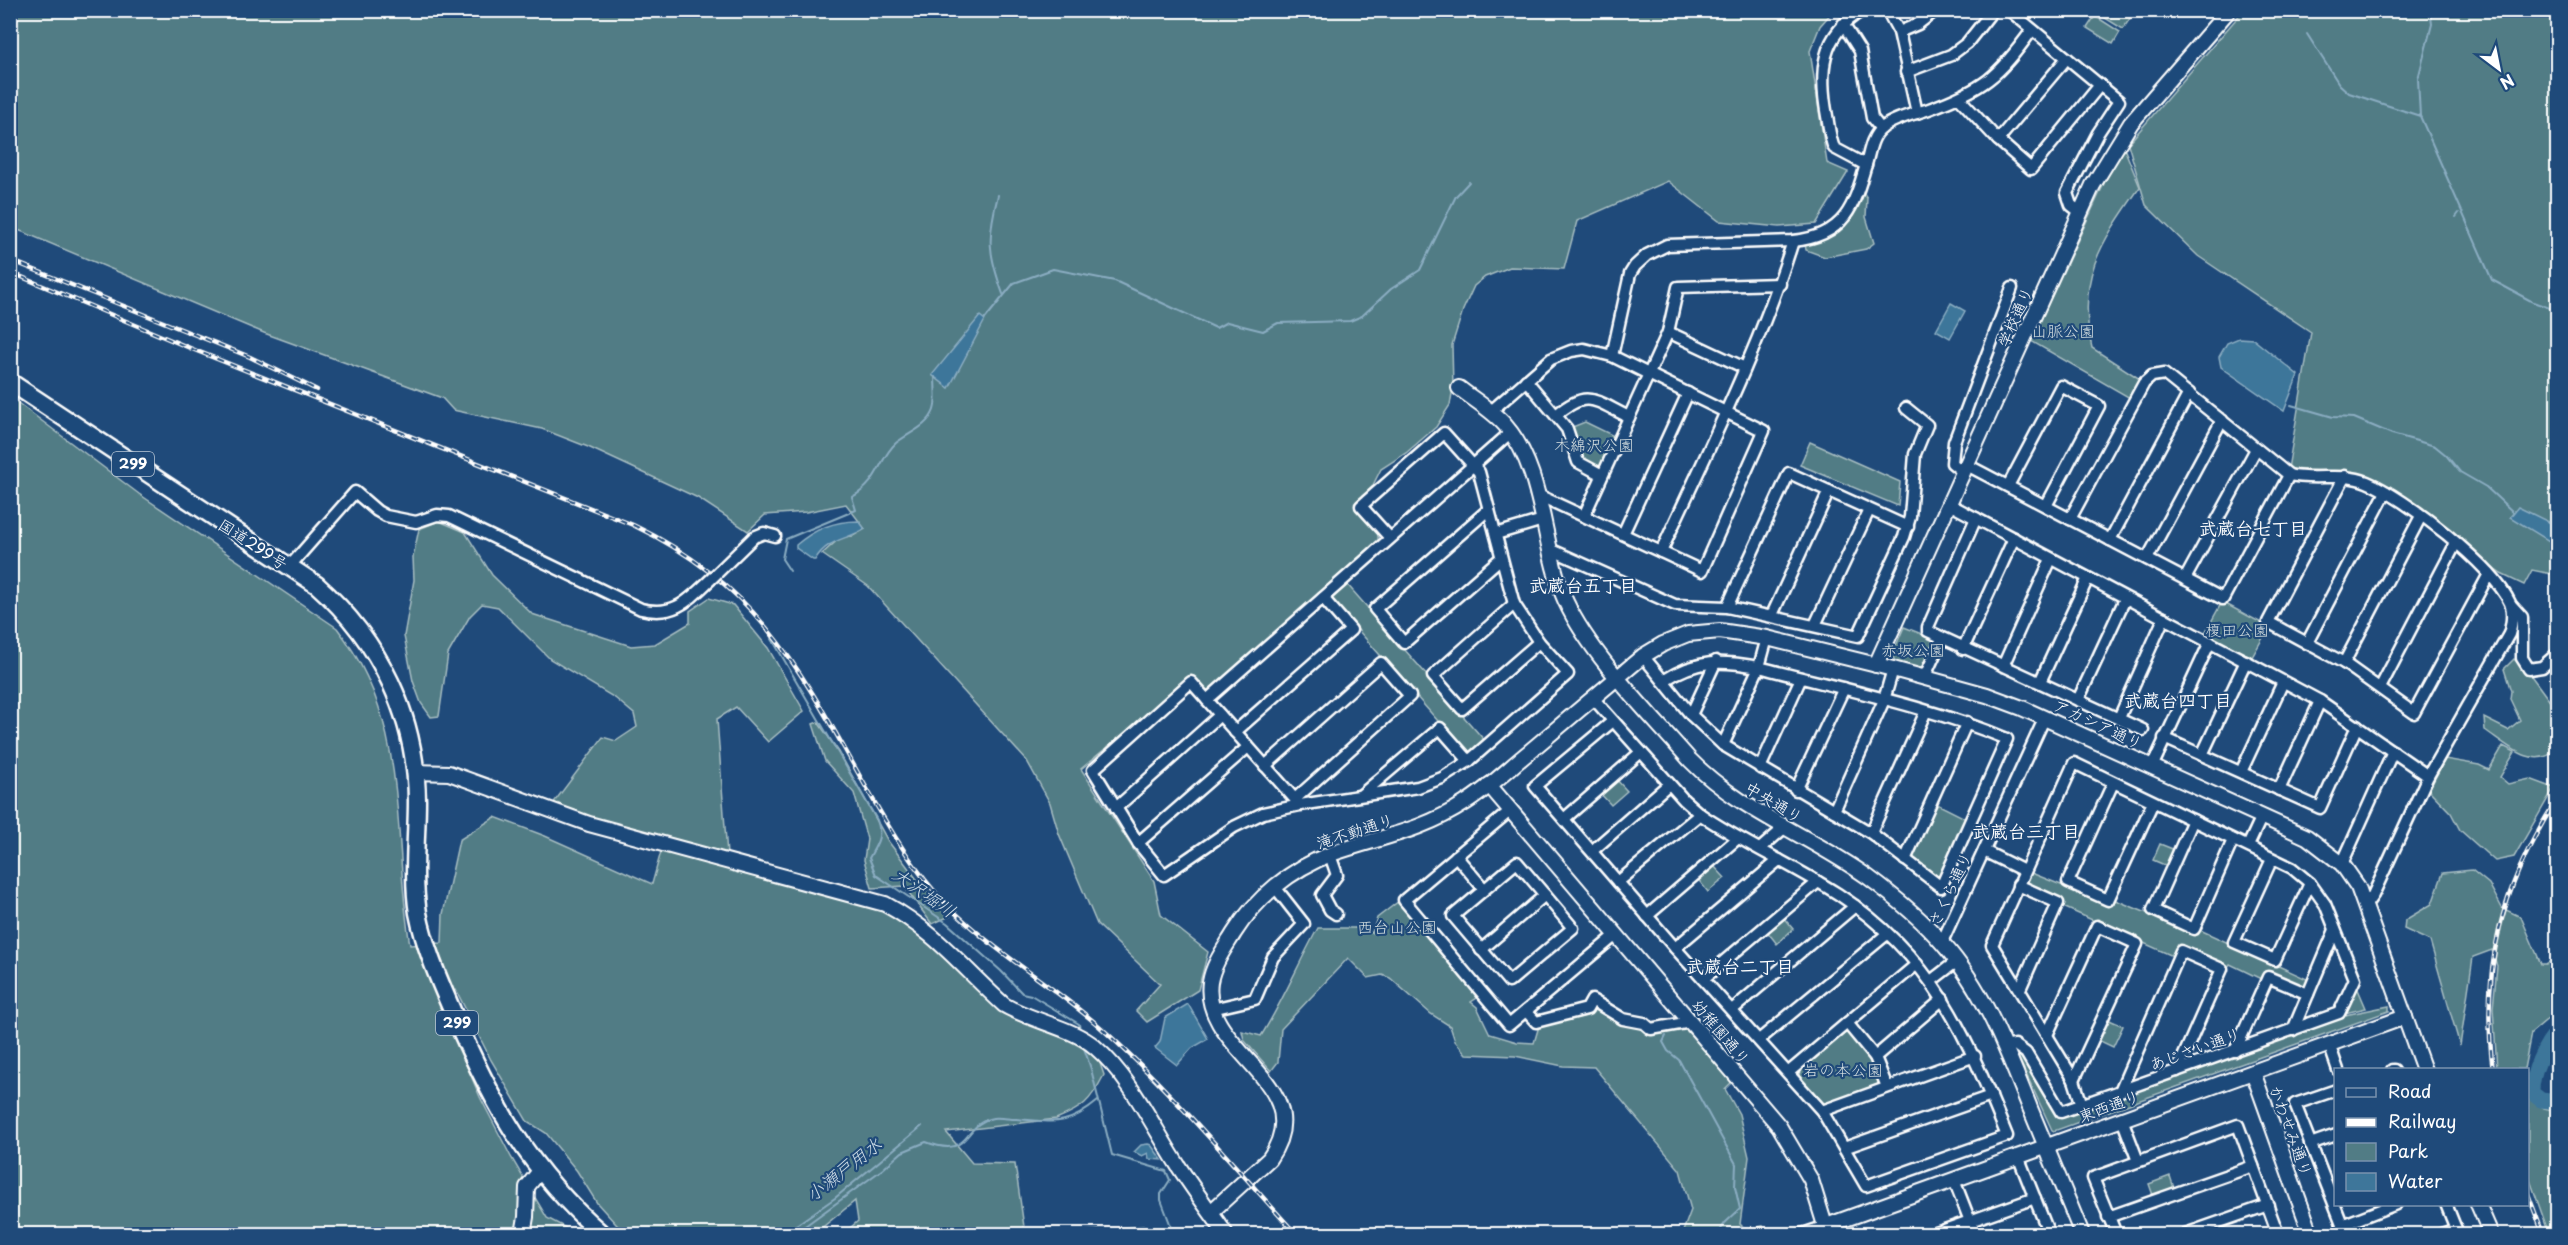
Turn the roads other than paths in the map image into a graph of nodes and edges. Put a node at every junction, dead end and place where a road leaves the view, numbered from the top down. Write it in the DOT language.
graph roads {
  1 [pos="1863,10"];
  2 [pos="1887,10"];
  3 [pos="1936,10"];
  4 [pos="1993,10"];
  5 [pos="2009,10"];
  6 [pos="2229,10"];
  7 [pos="1844,24"];
  8 [pos="2032,30"];
  9 [pos="1899,32"];
  10 [pos="2067,58"];
  11 [pos="1906,72"];
  12 [pos="2100,85"];
  13 [pos="1959,98"];
  14 [pos="1917,113"];
  15 [pos="1881,129"];
  16 [pos="1998,140"];
  17 [pos="1866,165"];
  18 [pos="2080,212"];
  19 [pos="1793,241"];
  20 [pos="1780,284"];
  21 [pos="2012,288"];
  22 [pos="1668,332"];
  23 [pos="1612,356"];
  24 [pos="1745,368"];
  25 [pos="1648,374"];
  26 [pos="1526,380"];
  27 [pos="10,382"];
  28 [pos="1459,388"];
  29 [pos="1688,393"];
  30 [pos="2189,393"];
  31 [pos="1906,408"];
  32 [pos="1490,412"];
  33 [pos="1726,412"];
  34 [pos="1556,415"];
  35 [pos="1629,417"];
  36 [pos="2222,420"];
  37 [pos="1510,432"];
  38 [pos="2256,449"];
  39 [pos="1473,465"];
  40 [pos="1965,469"];
  41 [pos="1602,475"];
  42 [pos="2289,475"];
  43 [pos="2345,476"];
  44 [pos="2008,486"];
  45 [pos="1828,491"];
  46 [pos="2386,492"];
  47 [pos="1536,494"];
  48 [pos="1949,504"];
  49 [pos="2046,506"];
  50 [pos="1489,509"];
  51 [pos="1869,510"];
  52 [pos="1584,516"];
  53 [pos="2421,516"];
  54 [pos="1976,518"];
  55 [pos="2070,519"];
  56 [pos="1543,520"];
  57 [pos="1908,527"];
  58 [pos="1496,534"];
  59 [pos="1623,534"];
  60 [pos="775,536"];
  61 [pos="1390,538"];
  62 [pos="2014,538"];
  63 [pos="2110,540"];
  64 [pos="2456,543"];
  65 [pos="1550,549"];
  66 [pos="1661,552"];
  67 [pos="1502,558"];
  68 [pos="2051,559"];
  69 [pos="2147,559"];
  70 [pos="289,567"];
  71 [pos="2489,574"];
  72 [pos="2088,578"];
  73 [pos="2185,579"];
  74 [pos="1323,597"];
  75 [pos="2125,598"];
  76 [pos="1515,604"];
  77 [pos="2511,605"];
  78 [pos="1727,606"];
  79 [pos="1772,615"];
  80 [pos="2164,618"];
  81 [pos="1815,625"];
  82 [pos="1767,638"];
  83 [pos="1942,639"];
  84 [pos="1539,642"];
  85 [pos="2210,642"];
  86 [pos="2307,643"];
  87 [pos="1963,649"];
  88 [pos="2558,653"];
  89 [pos="1643,656"];
  90 [pos="1716,661"];
  91 [pos="2246,661"];
  92 [pos="2344,663"];
  93 [pos="1876,665"];
  94 [pos="2003,666"];
  95 [pos="1759,667"];
  96 [pos="1893,669"];
  97 [pos="1619,677"];
  98 [pos="1800,678"];
  99 [pos="1924,678"];
  100 [pos="1663,681"];
  101 [pos="2040,682"];
  102 [pos="2283,682"];
  103 [pos="1844,688"];
  104 [pos="2380,688"];
  105 [pos="1593,698"];
  106 [pos="1207,700"];
  107 [pos="1884,700"];
  108 [pos="2078,700"];
  109 [pos="2320,701"];
  110 [pos="1926,711"];
  111 [pos="1220,715"];
  112 [pos="1691,715"];
  113 [pos="2045,717"];
  114 [pos="2119,718"];
  115 [pos="1613,721"];
  116 [pos="1967,722"];
  117 [pos="2357,726"];
  118 [pos="2143,730"];
  119 [pos="1235,732"];
  120 [pos="2164,738"];
  121 [pos="1723,745"];
  122 [pos="1248,747"];
  123 [pos="2392,751"];
  124 [pos="1641,753"];
  125 [pos="2202,755"];
  126 [pos="1469,761"];
  127 [pos="1265,766"];
  128 [pos="2152,766"];
  129 [pos="1760,768"];
  130 [pos="415,772"];
  131 [pos="2241,772"];
  132 [pos="2428,777"];
  133 [pos="2113,783"];
  134 [pos="1670,784"];
  135 [pos="1489,785"];
  136 [pos="1796,790"];
  137 [pos="2279,790"];
  138 [pos="1361,795"];
  139 [pos="1297,802"];
  140 [pos="2153,802"];
  141 [pos="1116,808"];
  142 [pos="1511,810"];
  143 [pos="1834,811"];
  144 [pos="1700,814"];
  145 [pos="2262,816"];
  146 [pos="1564,819"];
  147 [pos="2193,820"];
  148 [pos="1784,828"];
  149 [pos="1871,833"];
  150 [pos="1737,838"];
  151 [pos="2234,840"];
  152 [pos="1138,843"];
  153 [pos="2248,846"];
  154 [pos="1760,849"];
  155 [pos="1984,850"];
  156 [pos="1592,851"];
  157 [pos="1330,855"];
  158 [pos="1456,856"];
  159 [pos="2272,859"];
  160 [pos="1779,860"];
  161 [pos="1905,860"];
  162 [pos="2342,864"];
  163 [pos="2024,871"];
  164 [pos="1618,882"];
  165 [pos="1818,882"];
  166 [pos="2310,883"];
  167 [pos="2018,885"];
  168 [pos="1275,886"];
  169 [pos="1484,889"];
  170 [pos="1545,895"];
  171 [pos="2366,905"];
  172 [pos="1855,906"];
  173 [pos="1336,914"];
  174 [pos="1647,916"];
  175 [pos="2335,930"];
  176 [pos="1887,934"];
  177 [pos="1616,935"];
  178 [pos="1942,942"];
  179 [pos="1674,948"];
  180 [pos="1481,950"];
  181 [pos="1957,960"];
  182 [pos="1917,964"];
  183 [pos="1703,979"];
  184 [pos="1931,981"];
  185 [pos="2020,989"];
  186 [pos="2308,994"];
  187 [pos="1943,999"];
  188 [pos="1212,1010"];
  189 [pos="1732,1010"];
  190 [pos="1526,1011"];
  191 [pos="2405,1017"];
  192 [pos="1691,1022"];
  193 [pos="1847,1023"];
  194 [pos="2293,1030"];
  195 [pos="2047,1035"];
  196 [pos="1759,1040"];
  197 [pos="2329,1044"];
  198 [pos="2005,1047"];
  199 [pos="2235,1050"];
  200 [pos="1975,1056"];
  201 [pos="1875,1057"];
  202 [pos="2337,1068"];
  203 [pos="2423,1068"];
  204 [pos="2177,1071"];
  205 [pos="1789,1072"];
  206 [pos="2253,1072"];
  207 [pos="2074,1080"];
  208 [pos="1887,1087"];
  209 [pos="2120,1091"];
  210 [pos="2334,1091"];
  211 [pos="1991,1096"];
  212 [pos="2082,1105"];
  213 [pos="1822,1111"];
  214 [pos="2122,1119"];
  215 [pos="2334,1136"];
  216 [pos="2310,1144"];
  217 [pos="2045,1147"];
  218 [pos="1844,1148"];
  219 [pos="2018,1156"];
  220 [pos="2138,1161"];
  221 [pos="2253,1167"];
  222 [pos="540,1172"];
  223 [pos="1954,1180"];
  224 [pos="2331,1182"];
  225 [pos="2034,1198"];
  226 [pos="2268,1204"];
  227 [pos="2338,1206"];
  228 [pos="2392,1206"];
  229 [pos="2446,1206"];
  230 [pos="2479,1206"];
  231 [pos="1211,1212"];
  232 [pos="2108,1217"];
  233 [pos="1970,1221"];
  234 [pos="1827,1230"];
  235 [pos="2344,1230"];
  236 [pos="2457,1232"];
  237 [pos="523,1234"];
  238 [pos="602,1234"];
  239 [pos="1226,1234"];
  240 [pos="1802,1234"];
  241 [pos="1933,1234"];
  242 [pos="1975,1234"];
  243 [pos="2049,1234"];
  244 [pos="2082,1234"];
  245 [pos="2116,1234"];
  246 [pos="2185,1234"];
  247 [pos="2278,1234"];
  248 [pos="2311,1234"];
  249 [pos="2441,1234"];
  250 [pos="2491,1234"];
  1 -- 7 [label="street"];
  2 -- 9 [label="street"];
  3 -- 9 [label="street"];
  4 -- 11 [label="street"];
  5 -- 8 [label="street"];
  6 -- 18 [label="street, 学校通り"];
  7 -- 15 [label="street"];
  7 -- 17 [label="street"];
  8 -- 10 [label="street"];
  8 -- 13 [label="street"];
  9 -- 11 [label="street"];
  10 -- 12 [label="street"];
  10 -- 16 [label="street"];
  11 -- 14 [label="street"];
  12 -- 16 [label="street"];
  12 -- 18 [label="street"];
  13 -- 14 [label="street"];
  13 -- 16 [label="street"];
  14 -- 15 [label="street"];
  15 -- 17 [label="street"];
  17 -- 19 [label="street"];
  18 -- 40 [label="street, 学校通り"];
  19 -- 20 [label="street"];
  19 -- 23 [label="street"];
  20 -- 22 [label="street"];
  20 -- 24 [label="street"];
  21 -- 40 [label="street"];
  22 -- 24 [label="street"];
  22 -- 25 [label="street"];
  23 -- 25 [label="street"];
  23 -- 26 [label="street"];
  24 -- 33 [label="street"];
  25 -- 29 [label="street"];
  25 -- 35 [label="street"];
  26 -- 32 [label="street"];
  26 -- 34 [label="street"];
  27 -- 70 [label="highway, 国道299号 / 299"];
  28 -- 32 [label="street, 中央通り"];
  29 -- 33 [label="street"];
  29 -- 59 [label="street"];
  30 -- 36 [label="street"];
  30 -- 55 [label="street"];
  30 -- 63 [label="street"];
  31 -- 57 [label="street"];
  32 -- 37 [label="street, 中央通り"];
  33 -- 66 [label="street"];
  33 -- 66 [label="street"];
  34 -- 35 [label="street"];
  34 -- 41 [label="street"];
  35 -- 41 [label="street"];
  36 -- 38 [label="street"];
  36 -- 69 [label="street"];
  37 -- 39 [label="street"];
  37 -- 47 [label="street, 中央通り"];
  38 -- 42 [label="street"];
  38 -- 73 [label="street"];
  39 -- 50 [label="street"];
  39 -- 61 [label="street"];
  39 -- 61 [label="street"];
  40 -- 44 [label="street"];
  40 -- 48 [label="street, 学校通り"];
  41 -- 52 [label="street"];
  42 -- 43 [label="street"];
  42 -- 73 [label="street"];
  43 -- 46 [label="street"];
  43 -- 86 [label="street"];
  44 -- 49 [label="street"];
  44 -- 49 [label="street"];
  45 -- 51 [label="street"];
  45 -- 78 [label="street"];
  45 -- 79 [label="street"];
  46 -- 53 [label="street"];
  46 -- 86 [label="street"];
  47 -- 52 [label="street"];
  47 -- 56 [label="street, 中央通り"];
  48 -- 54 [label="street"];
  48 -- 93 [label="street, 学校通り"];
  49 -- 55 [label="street"];
  50 -- 58 [label="street"];
  50 -- 67 [label="street"];
  51 -- 57 [label="street"];
  51 -- 81 [label="street"];
  52 -- 59 [label="street"];
  53 -- 64 [label="street"];
  53 -- 92 [label="street"];
  54 -- 62 [label="street"];
  54 -- 83 [label="street"];
  55 -- 63 [label="street"];
  56 -- 58 [label="street"];
  56 -- 65 [label="street, 中央通り"];
  57 -- 81 [label="street"];
  58 -- 67 [label="street"];
  59 -- 66 [label="street"];
  60 -- 70 [label="street, bridge"];
  61 -- 74 [label="street"];
  62 -- 68 [label="street"];
  62 -- 87 [label="street"];
  63 -- 69 [label="street"];
  64 -- 71 [label="street"];
  64 -- 104 [label="street"];
  65 -- 78 [label="street"];
  65 -- 97 [label="street, 中央通り"];
  67 -- 76 [label="street"];
  68 -- 72 [label="street"];
  68 -- 94 [label="street"];
  69 -- 73 [label="street"];
  70 -- 130 [label="highway, 国道299号 / 299"];
  71 -- 77 [label="street"];
  71 -- 104 [label="street"];
  72 -- 75 [label="street"];
  72 -- 101 [label="street"];
  74 -- 106 [label="street"];
  74 -- 119 [label="street"];
  75 -- 80 [label="street"];
  75 -- 108 [label="street"];
  76 -- 84 [label="street"];
  76 -- 84 [label="street"];
  77 -- 88 [label="street"];
  77 -- 132 [label="street"];
  78 -- 79 [label="street"];
  79 -- 81 [label="street"];
  80 -- 85 [label="street"];
  80 -- 114 [label="street"];
  82 -- 89 [label="street, アカシア通り"];
  82 -- 93 [label="street, アカシア通り"];
  82 -- 95 [label="street"];
  83 -- 87 [label="street"];
  83 -- 99 [label="street"];
  84 -- 126 [label="street"];
  85 -- 91 [label="street"];
  85 -- 120 [label="street"];
  86 -- 92 [label="street"];
  87 -- 94 [label="street"];
  89 -- 97 [label="street, アカシア通り"];
  89 -- 100 [label="street"];
  90 -- 95 [label="street"];
  90 -- 100 [label="street"];
  90 -- 112 [label="street"];
  91 -- 102 [label="street"];
  91 -- 125 [label="street"];
  92 -- 104 [label="street"];
  93 -- 96 [label="street, アカシア通り"];
  94 -- 101 [label="street"];
  95 -- 98 [label="street"];
  95 -- 121 [label="street"];
  96 -- 99 [label="street, アカシア通り"];
  96 -- 107 [label="street"];
  97 -- 105 [label="street, 滝不動通り"];
  97 -- 148 [label="street, 中央通り"];
  98 -- 103 [label="street"];
  98 -- 129 [label="street"];
  99 -- 113 [label="street, アカシア通り"];
  100 -- 112 [label="street"];
  101 -- 108 [label="street"];
  102 -- 109 [label="street"];
  102 -- 131 [label="street"];
  103 -- 107 [label="street"];
  103 -- 136 [label="street"];
  105 -- 115 [label="street"];
  105 -- 135 [label="street, 滝不動通り"];
  106 -- 111 [label="street"];
  106 -- 141 [label="street"];
  107 -- 110 [label="street"];
  107 -- 143 [label="street"];
  108 -- 114 [label="street"];
  109 -- 117 [label="street"];
  109 -- 137 [label="street"];
  110 -- 116 [label="street"];
  110 -- 149 [label="street"];
  111 -- 119 [label="street"];
  111 -- 141 [label="street"];
  112 -- 121 [label="street"];
  113 -- 128 [label="street, アカシア通り"];
  113 -- 155 [label="street, さくら通り"];
  114 -- 118 [label="street"];
  115 -- 124 [label="street"];
  115 -- 146 [label="street"];
  116 -- 161 [label="street"];
  116 -- 161 [label="street"];
  117 -- 123 [label="street"];
  117 -- 137 [label="street"];
  119 -- 122 [label="street"];
  120 -- 125 [label="street"];
  120 -- 128 [label="street"];
  121 -- 129 [label="street"];
  122 -- 127 [label="street"];
  122 -- 152 [label="street"];
  123 -- 132 [label="street"];
  123 -- 162 [label="street"];
  124 -- 134 [label="street"];
  124 -- 146 [label="street"];
  125 -- 131 [label="street"];
  126 -- 138 [label="street"];
  126 -- 138 [label="street"];
  127 -- 139 [label="street"];
  127 -- 139 [label="street"];
  128 -- 145 [label="street, アカシア通り"];
  129 -- 136 [label="street"];
  130 -- 222 [label="highway, 299"];
  130 -- 231 [label="street"];
  131 -- 137 [label="street"];
  132 -- 171 [label="street"];
  133 -- 140 [label="street"];
  133 -- 140 [label="street"];
  133 -- 163 [label="street"];
  134 -- 144 [label="street"];
  134 -- 156 [label="street"];
  135 -- 142 [label="street, 幼稚園通り"];
  135 -- 157 [label="street, 滝不動通り"];
  136 -- 143 [label="street"];
  138 -- 139 [label="street"];
  139 -- 152 [label="street"];
  140 -- 147 [label="street"];
  141 -- 152 [label="street"];
  142 -- 158 [label="street"];
  142 -- 177 [label="street, 幼稚園通り"];
  143 -- 149 [label="street"];
  144 -- 150 [label="street"];
  144 -- 164 [label="street"];
  145 -- 153 [label="street"];
  145 -- 162 [label="street, アカシア通り"];
  146 -- 156 [label="street"];
  147 -- 151 [label="street"];
  147 -- 151 [label="street"];
  148 -- 154 [label="street"];
  148 -- 178 [label="street, 中央通り"];
  149 -- 161 [label="street"];
  150 -- 154 [label="street"];
  150 -- 174 [label="street"];
  151 -- 153 [label="street"];
  153 -- 159 [label="street"];
  154 -- 160 [label="street"];
  155 -- 163 [label="street"];
  155 -- 178 [label="street, さくら通り"];
  156 -- 164 [label="street"];
  157 -- 168 [label="street, 滝不動通り"];
  157 -- 173 [label="street"];
  158 -- 169 [label="street"];
  158 -- 190 [label="street"];
  159 -- 166 [label="street"];
  159 -- 166 [label="street"];
  160 -- 165 [label="street"];
  160 -- 179 [label="street"];
  162 -- 171 [label="street, アカシア通り"];
  163 -- 167 [label="street"];
  164 -- 174 [label="street"];
  165 -- 172 [label="street"];
  165 -- 183 [label="street"];
  166 -- 175 [label="street"];
  167 -- 185 [label="street"];
  167 -- 185 [label="street"];
  168 -- 188 [label="street, 滝不動通り"];
  168 -- 188 [label="street"];
  169 -- 170 [label="street"];
  169 -- 180 [label="street"];
  170 -- 180 [label="street"];
  170 -- 180 [label="street"];
  171 -- 191 [label="street, アカシア通り"];
  172 -- 176 [label="street"];
  172 -- 189 [label="street"];
  174 -- 179 [label="street"];
  175 -- 186 [label="street"];
  175 -- 194 [label="street, あじさい通り"];
  176 -- 182 [label="street"];
  176 -- 196 [label="street"];
  177 -- 190 [label="street"];
  177 -- 192 [label="street, 幼稚園通り"];
  178 -- 181 [label="street, 中央通り"];
  179 -- 183 [label="street"];
  181 -- 184 [label="street"];
  181 -- 198 [label="street, 中央通り"];
  182 -- 184 [label="street"];
  182 -- 193 [label="street"];
  183 -- 189 [label="street"];
  184 -- 187 [label="street"];
  185 -- 195 [label="street"];
  186 -- 194 [label="street"];
  186 -- 199 [label="street"];
  187 -- 200 [label="street"];
  187 -- 201 [label="street"];
  188 -- 231 [label="street, 滝不動通り"];
  189 -- 196 [label="street"];
  190 -- 192 [label="street"];
  191 -- 197 [label="street, 東西通り"];
  191 -- 203 [label="street, アカシア通り"];
  192 -- 234 [label="street, 幼稚園通り"];
  193 -- 201 [label="street"];
  193 -- 205 [label="street"];
  194 -- 199 [label="street, あじさい通り"];
  195 -- 207 [label="street"];
  195 -- 207 [label="street"];
  196 -- 205 [label="street"];
  197 -- 202 [label="street"];
  197 -- 206 [label="street, 東西通り"];
  198 -- 212 [label="street, あじさい通り"];
  198 -- 217 [label="street, 中央通り"];
  199 -- 204 [label="street, あじさい通り"];
  200 -- 208 [label="street"];
  200 -- 211 [label="street"];
  201 -- 208 [label="street"];
  204 -- 209 [label="street, あじさい通り"];
  204 -- 209 [label="street"];
  205 -- 213 [label="street"];
  206 -- 214 [label="street, 東西通り"];
  206 -- 248 [label="street, かわせみ通り"];
  207 -- 212 [label="street"];
  208 -- 213 [label="street"];
  209 -- 212 [label="street, あじさい通り"];
  210 -- 216 [label="street"];
  211 -- 218 [label="street"];
  211 -- 218 [label="street"];
  213 -- 218 [label="street"];
  214 -- 217 [label="street, 東西通り"];
  214 -- 220 [label="street"];
  215 -- 216 [label="street"];
  216 -- 224 [label="street"];
  217 -- 219 [label="street, 東西通り"];
  217 -- 244 [label="street, 中央通り"];
  219 -- 223 [label="street, 東西通り"];
  219 -- 225 [label="street"];
  220 -- 221 [label="street"];
  220 -- 232 [label="street"];
  221 -- 226 [label="street"];
  221 -- 232 [label="street"];
  222 -- 237 [label="street"];
  222 -- 238 [label="highway, 299"];
  223 -- 233 [label="street"];
  223 -- 234 [label="street, 東西通り"];
  225 -- 233 [label="street"];
  225 -- 243 [label="street"];
  226 -- 246 [label="street"];
  226 -- 247 [label="street"];
  227 -- 235 [label="street"];
  228 -- 235 [label="street"];
  229 -- 236 [label="street"];
  230 -- 250 [label="street"];
  231 -- 239 [label="street"];
  232 -- 245 [label="street"];
  233 -- 241 [label="street"];
  233 -- 242 [label="street"];
  234 -- 240 [label="street"];
  236 -- 249 [label="street"];
}
